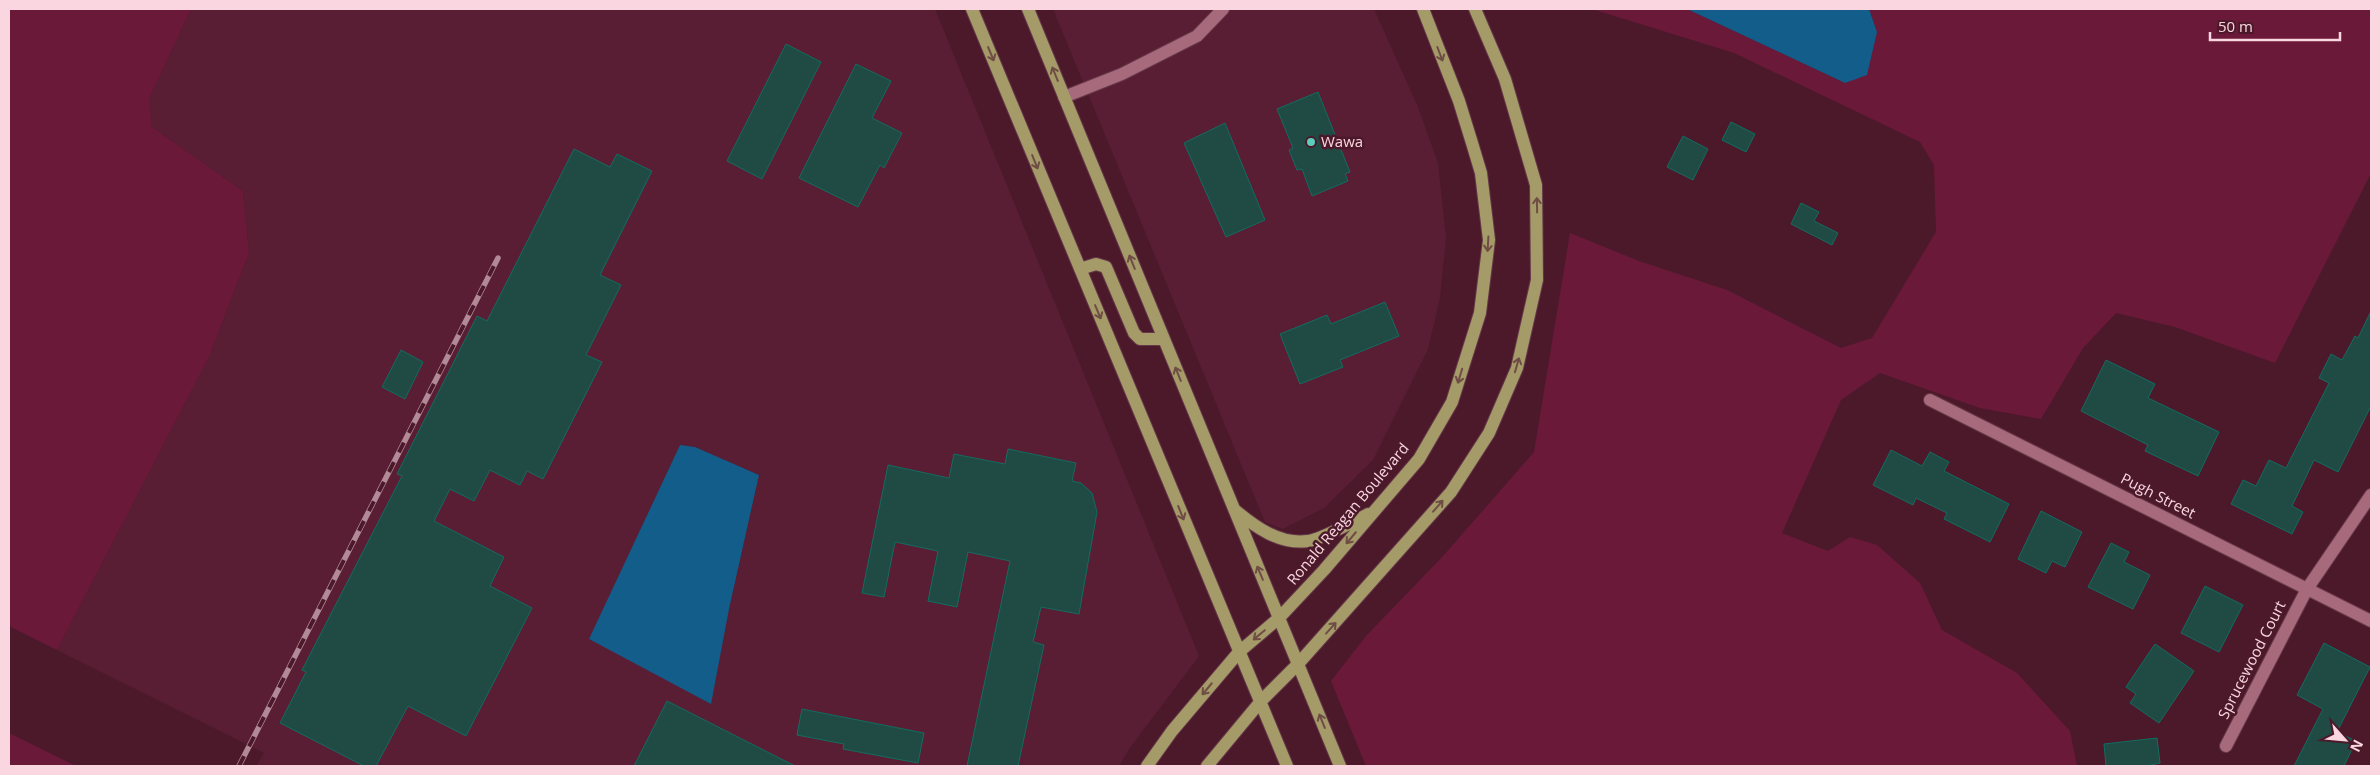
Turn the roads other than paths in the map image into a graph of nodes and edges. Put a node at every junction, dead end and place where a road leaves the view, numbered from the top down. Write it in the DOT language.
graph roads {
  1 [pos="972,9"];
  2 [pos="1028,9"];
  3 [pos="1223,9"];
  4 [pos="1422,9"];
  5 [pos="1475,10"];
  6 [pos="1064,97"];
  7 [pos="1080,269"];
  8 [pos="1164,339"];
  9 [pos="1930,400"];
  10 [pos="2371,495"];
  11 [pos="1234,509"];
  12 [pos="1373,512"];
  13 [pos="2307,588"];
  14 [pos="1279,618"];
  15 [pos="2371,621"];
  16 [pos="1239,652"];
  17 [pos="1298,664"];
  18 [pos="1261,701"];
  19 [pos="2226,746"];
  20 [pos="1147,766"];
  21 [pos="1206,766"];
  22 [pos="1287,766"];
  23 [pos="1340,766"];
  1 -- 7 [label="main road, one-way"];
  6 -- 2 [label="main road, one-way"];
  3 -- 6 [label="street"];
  4 -- 12 [label="main road, Ronald Reagan Boulevard, one-way"];
  17 -- 5 [label="main road, one-way"];
  8 -- 6 [label="main road, one-way"];
  7 -- 8 [label="main road"];
  7 -- 16 [label="main road, one-way"];
  11 -- 8 [label="main road, one-way"];
  9 -- 13 [label="street, Pugh Street"];
  10 -- 13 [label="street, Sprucewood Court"];
  11 -- 12 [label="main road"];
  14 -- 11 [label="main road, one-way"];
  12 -- 14 [label="main road, Ronald Reagan Boulevard, one-way"];
  13 -- 15 [label="street, Pugh Street"];
  13 -- 19 [label="street, Sprucewood Court"];
  14 -- 16 [label="main road, Ronald Reagan Boulevard, one-way"];
  14 -- 17 [label="main road"];
  16 -- 18 [label="main road"];
  16 -- 20 [label="main road, Ronald Reagan Boulevard, one-way"];
  17 -- 18 [label="main road"];
  23 -- 17 [label="main road, one-way"];
  18 -- 21 [label="main road"];
  18 -- 22 [label="main road"];
}
